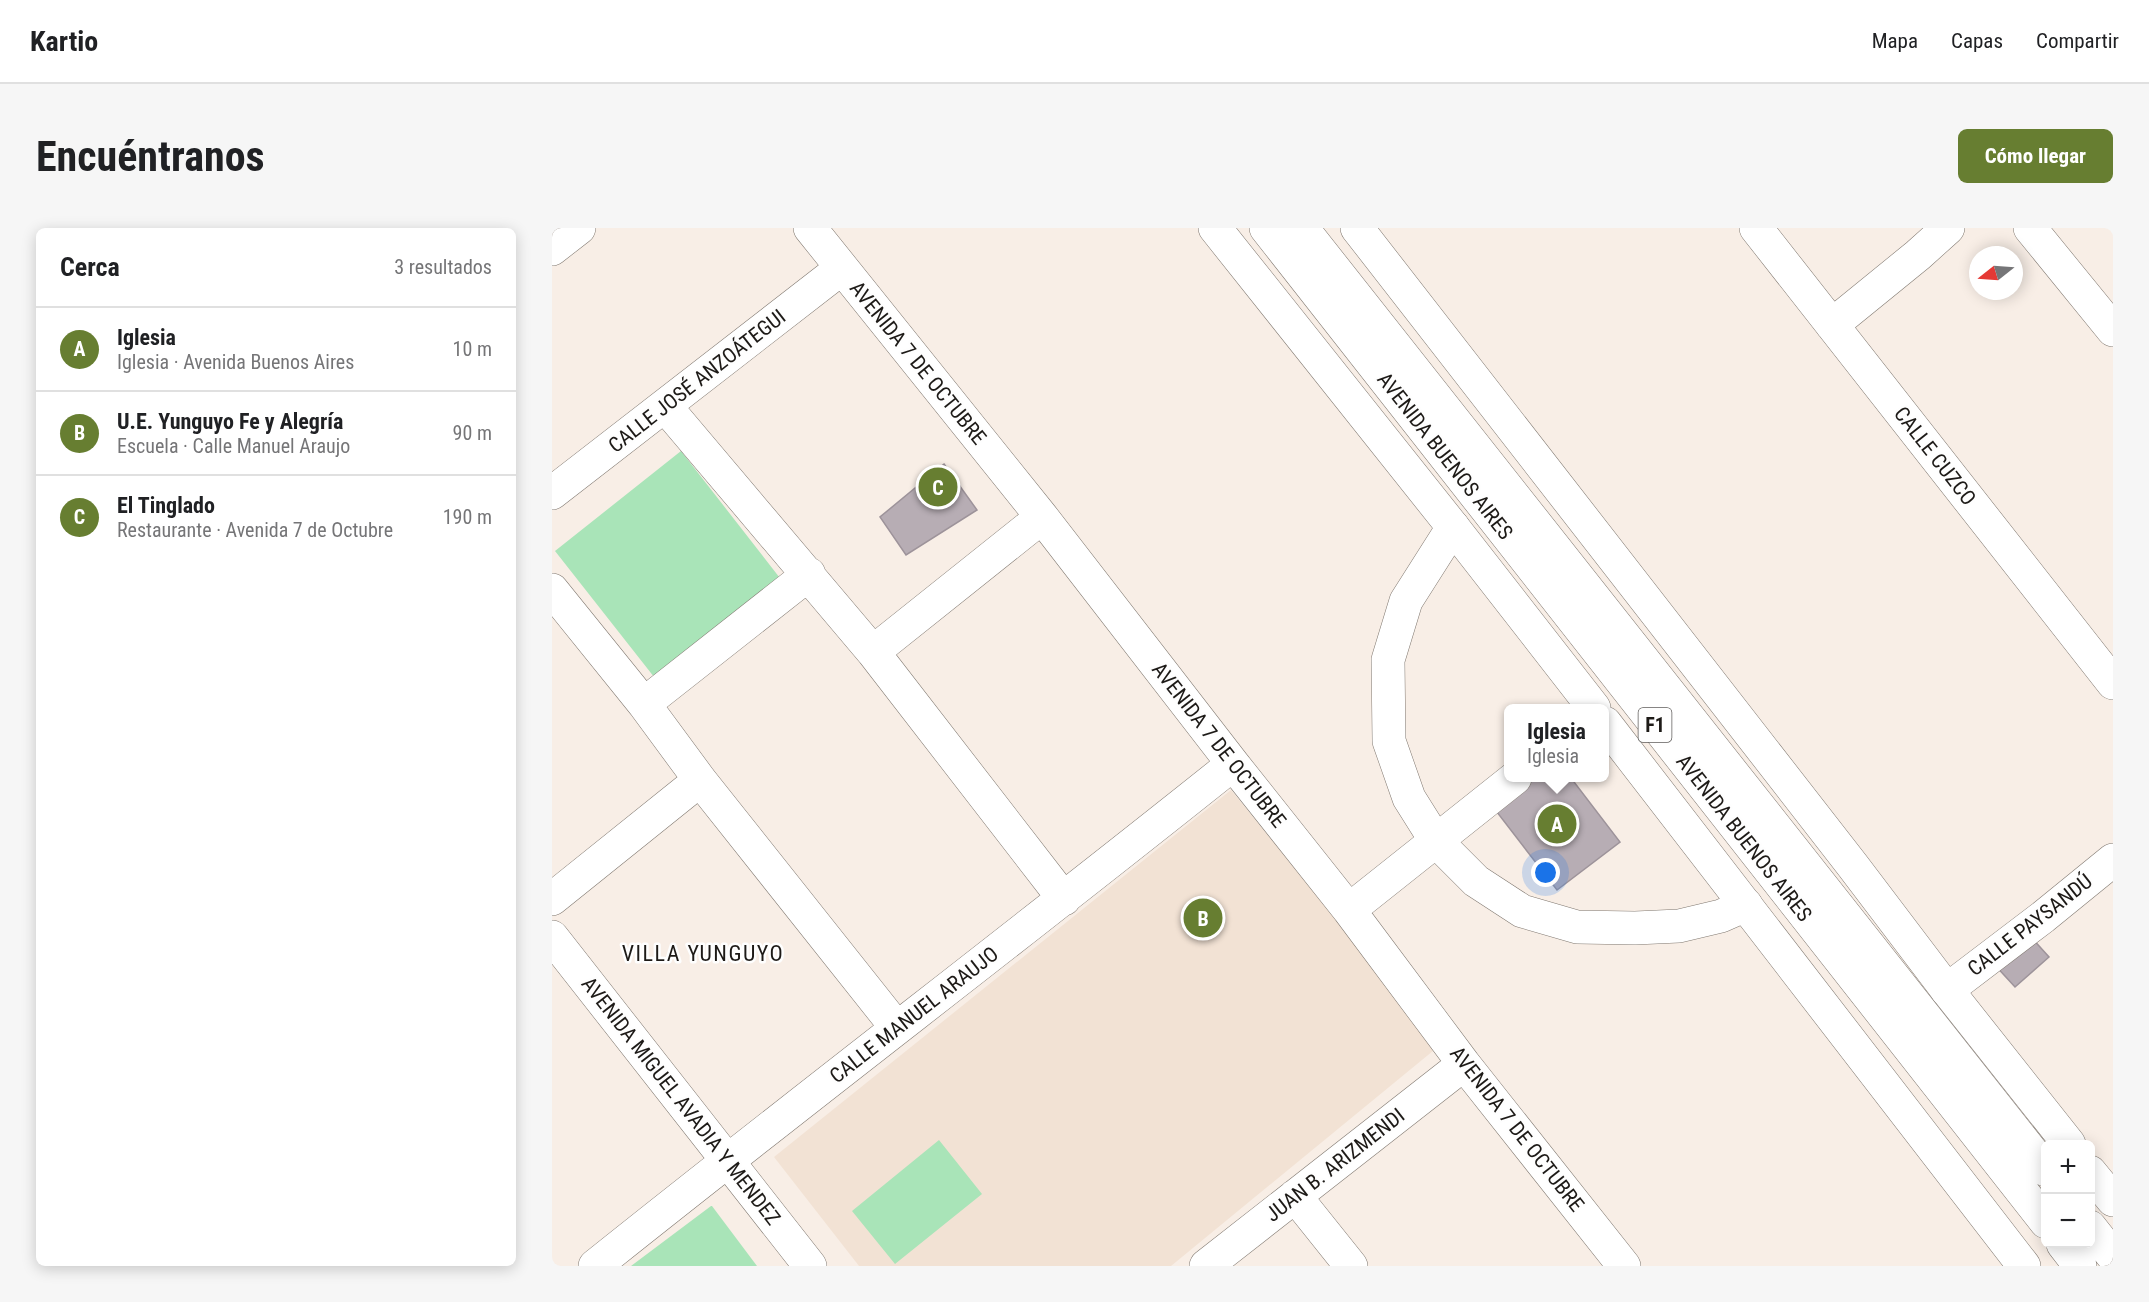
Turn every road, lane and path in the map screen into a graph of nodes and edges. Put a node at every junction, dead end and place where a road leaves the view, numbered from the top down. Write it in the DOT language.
graph roads {
  1 [pos="579,228"];
  2 [pos="810,228"];
  3 [pos="1215,228"];
  4 [pos="1266,228"];
  5 [pos="1302,228"];
  6 [pos="1357,228"];
  7 [pos="1756,228"];
  8 [pos="1948,228"];
  9 [pos="2030,228"];
  10 [pos="552,249"];
  11 [pos="842,268"];
  12 [pos="1832,325"];
  13 [pos="2113,330"];
  14 [pos="664,406"];
  15 [pos="552,494"];
  16 [pos="1042,517"];
  17 [pos="1453,527"];
  18 [pos="808,574"];
  19 [pos="552,590"];
  20 [pos="873,652"];
  21 [pos="2113,684"];
  22 [pos="644,704"];
  23 [pos="1591,704"];
  24 [pos="1609,728"];
  25 [pos="1233,764"];
  26 [pos="700,780"];
  27 [pos="1509,782"];
  28 [pos="1436,841"];
  29 [pos="2113,860"];
  30 [pos="552,899"];
  31 [pos="1064,899"];
  32 [pos="1746,905"];
  33 [pos="1349,909"];
  34 [pos="552,937"];
  35 [pos="1947,990"];
  36 [pos="897,1028"];
  37 [pos="1464,1064"];
  38 [pos="2066,1140"];
  39 [pos="727,1161"];
  40 [pos="2041,1164"];
  41 [pos="2095,1177"];
  42 [pos="1295,1196"];
  43 [pos="2113,1200"];
  44 [pos="2041,1216"];
  45 [pos="2095,1232"];
  46 [pos="2066,1248"];
  47 [pos="2113,1256"];
  48 [pos="594,1266"];
  49 [pos="810,1266"];
  50 [pos="1206,1266"];
  51 [pos="1351,1266"];
  52 [pos="1624,1266"];
  53 [pos="2024,1266"];
  54 [pos="2080,1266"];
  1 -- 10 [label="main road"];
  2 -- 11 [label="main road, AVENIDA 7 DE OCTUBRE"];
  3 -- 17 [label="main road, AVENIDA BUENOS AIRES"];
  4 -- 44 [label="main road, AVENIDA BUENOS AIRES / F1"];
  5 -- 40 [label="main road, AVENIDA BUENOS AIRES / F1"];
  6 -- 35 [label="main road"];
  7 -- 12 [label="main road, CALLE CUZCO"];
  8 -- 12 [label="main road"];
  9 -- 13 [label="main road"];
  11 -- 14 [label="main road, CALLE JOSÉ ANZOÁTEGUI"];
  11 -- 16 [label="main road, AVENIDA 7 DE OCTUBRE"];
  12 -- 21 [label="main road, CALLE CUZCO"];
  14 -- 15 [label="main road, CALLE JOSÉ ANZOÁTEGUI"];
  14 -- 18 [label="main road"];
  16 -- 20 [label="main road"];
  16 -- 25 [label="main road, AVENIDA 7 DE OCTUBRE"];
  17 -- 23 [label="main road, AVENIDA BUENOS AIRES"];
  17 -- 28 [label="main road"];
  18 -- 20 [label="main road"];
  18 -- 22 [label="main road"];
  19 -- 22 [label="main road"];
  20 -- 31 [label="main road"];
  22 -- 26 [label="main road"];
  24 -- 32 [label="main road, AVENIDA BUENOS AIRES"];
  25 -- 31 [label="main road, CALLE MANUEL ARAUJO"];
  25 -- 33 [label="main road, AVENIDA 7 DE OCTUBRE"];
  26 -- 30 [label="main road"];
  26 -- 36 [label="main road"];
  27 -- 28 [label="main road"];
  28 -- 32 [label="main road"];
  28 -- 33 [label="main road"];
  29 -- 35 [label="main road, CALLE PAYSANDÚ"];
  31 -- 36 [label="main road, CALLE MANUEL ARAUJO"];
  32 -- 53 [label="main road, AVENIDA BUENOS AIRES"];
  33 -- 37 [label="main road, AVENIDA 7 DE OCTUBRE"];
  34 -- 39 [label="main road, AVENIDA MIGUEL AVADIA Y MENDEZ"];
  35 -- 38 [label="main road"];
  36 -- 39 [label="main road, CALLE MANUEL ARAUJO"];
  37 -- 42 [label="main road, JUAN B. ARIZMENDI"];
  37 -- 52 [label="main road, AVENIDA 7 DE OCTUBRE"];
  39 -- 48 [label="main road, CALLE MANUEL ARAUJO"];
  39 -- 49 [label="main road, AVENIDA MIGUEL AVADIA Y MENDEZ"];
  41 -- 43 [label="main road"];
  42 -- 50 [label="main road, JUAN B. ARIZMENDI"];
  42 -- 51 [label="main road"];
  45 -- 47 [label="main road"];
  46 -- 54 [label="main road"];
}
